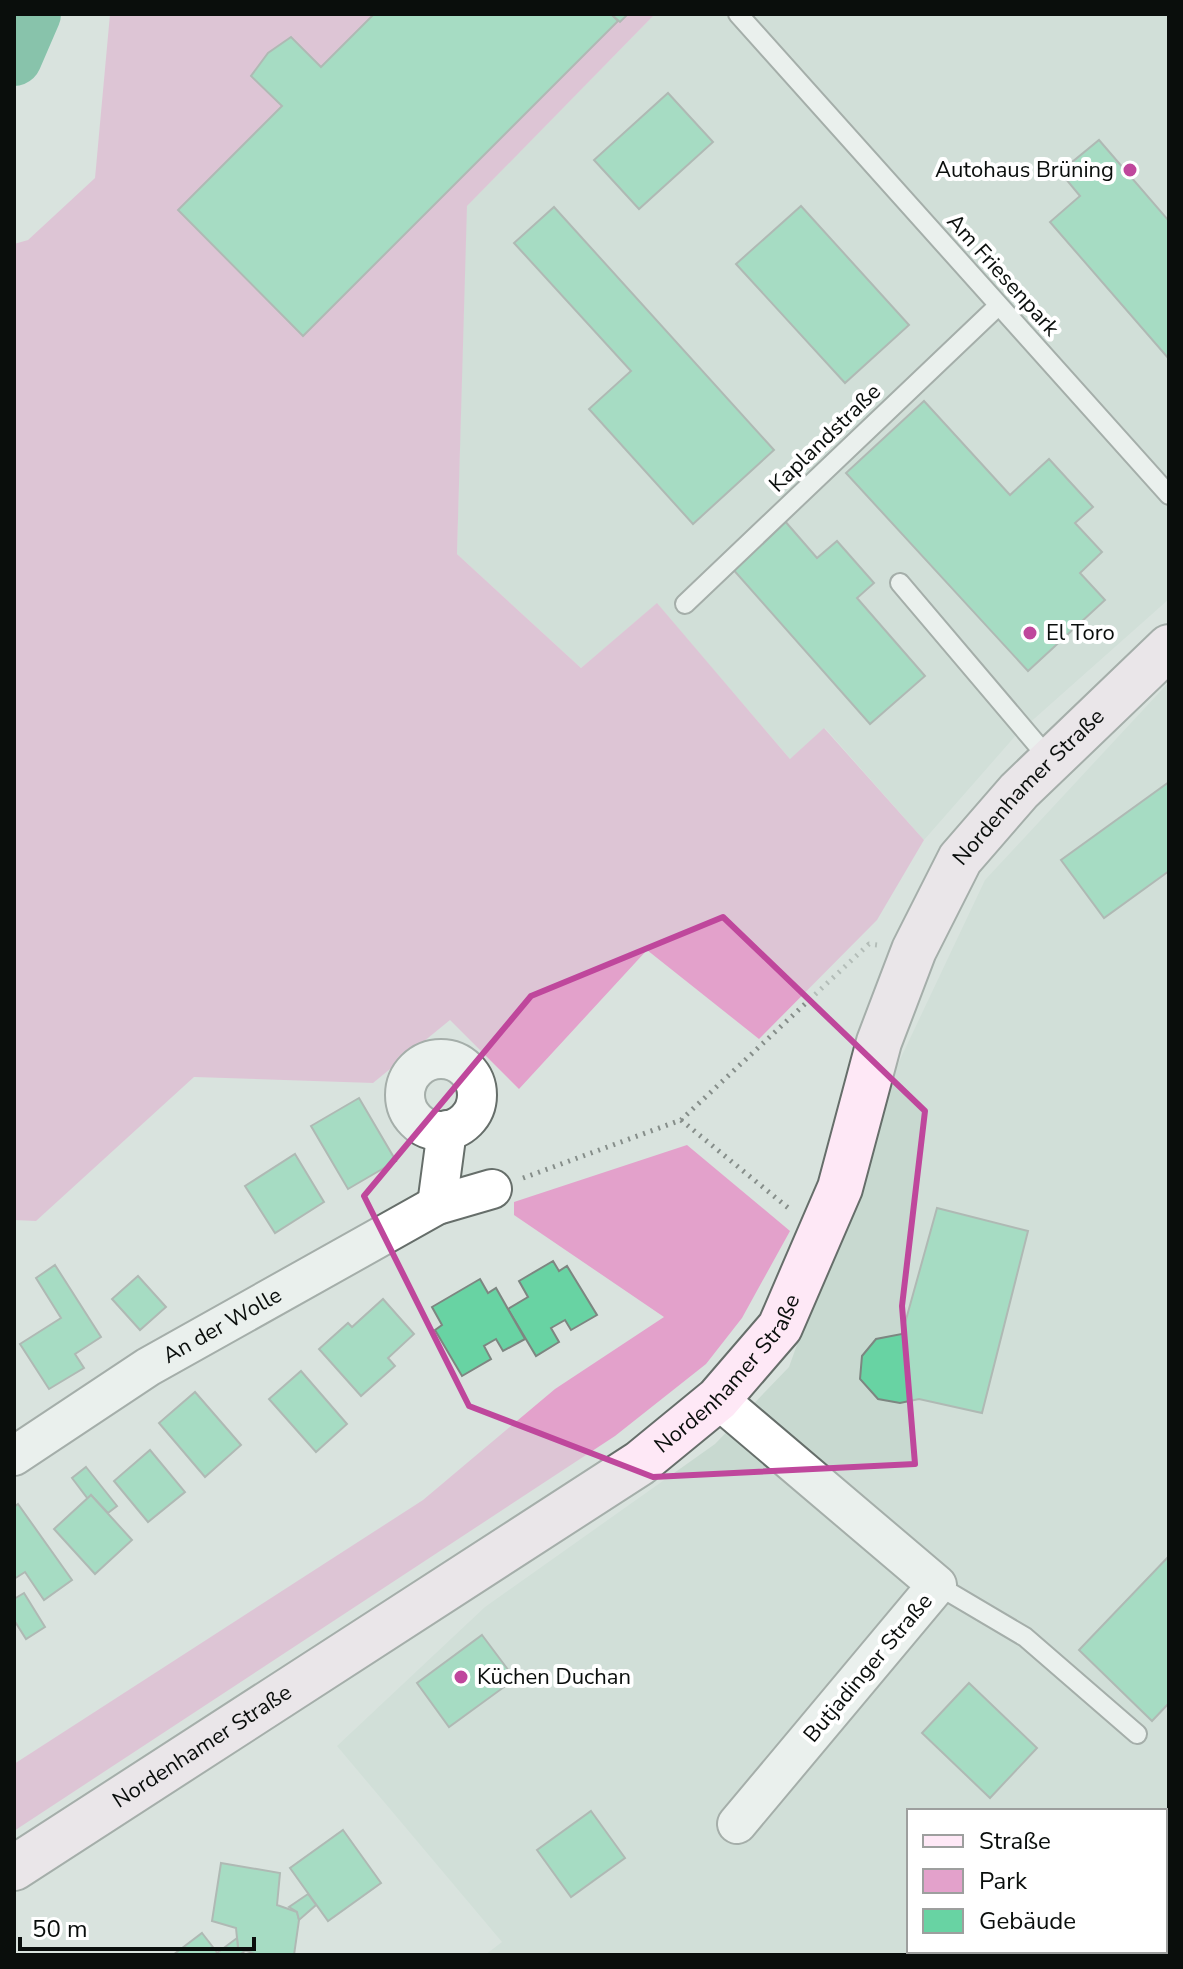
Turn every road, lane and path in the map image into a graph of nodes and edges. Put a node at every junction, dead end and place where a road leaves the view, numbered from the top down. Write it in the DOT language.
graph roads {
  1 [pos="738,14"];
  2 [pos="998,306"];
  3 [pos="1169,495"];
  4 [pos="900,583"];
  5 [pos="685,604"];
  6 [pos="1169,647"];
  7 [pos="1051,761"];
  8 [pos="914,950"];
  9 [pos="681,1120"];
  10 [pos="447,1130"];
  11 [pos="492,1189"];
  12 [pos="437,1205"];
  13 [pos="822,1236"];
  14 [pos="718,1399"];
  15 [pos="14,1456"];
  16 [pos="937,1585"];
  17 [pos="1137,1734"];
  18 [pos="737,1824"];
  19 [pos="14,1868"];
  1 -- 2 [label="lane, Am Friesenpark"];
  2 -- 3 [label="lane, Am Friesenpark"];
  2 -- 5 [label="lane, Kaplandstraße"];
  4 -- 7 [label="lane"];
  6 -- 7 [label="street, Nordenhamer Straße"];
  7 -- 8 [label="street, Nordenhamer Straße"];
  8 -- 9 [label="path"];
  8 -- 13 [label="street, Nordenhamer Straße"];
  9 -- 11 [label="path"];
  9 -- 13 [label="path"];
  10 -- 12 [label="street"];
  11 -- 12 [label="street, An der Wolle"];
  12 -- 15 [label="street, An der Wolle"];
  13 -- 14 [label="street, Nordenhamer Straße"];
  14 -- 16 [label="street, Butjadinger Straße"];
  14 -- 19 [label="street, Nordenhamer Straße"];
  16 -- 17 [label="lane"];
  16 -- 18 [label="street, Butjadinger Straße"];
}
